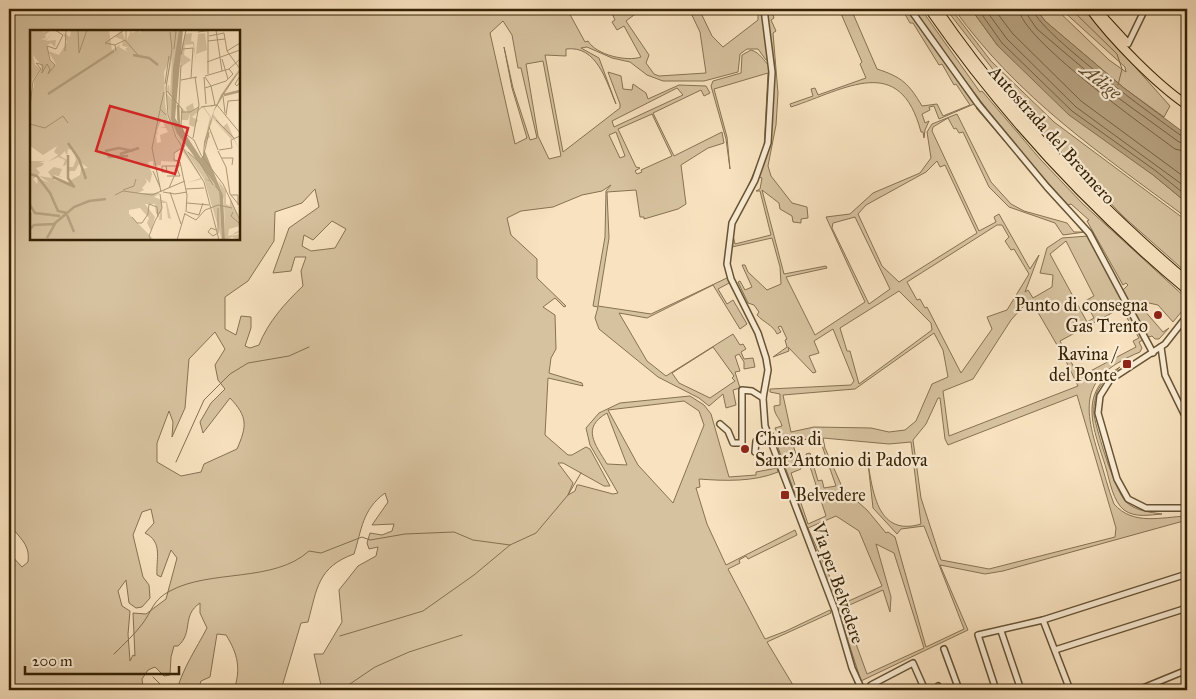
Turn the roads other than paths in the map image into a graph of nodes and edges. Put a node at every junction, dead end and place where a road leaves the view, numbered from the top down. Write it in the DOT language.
graph roads {
  1 [pos="764,9"];
  2 [pos="910,9"];
  3 [pos="929,9"];
  4 [pos="937,9"];
  5 [pos="1090,9"];
  6 [pos="1096,9"];
  7 [pos="1145,9"];
  8 [pos="1128,44"];
  9 [pos="1182,98"];
  10 [pos="1187,105"];
  11 [pos="1186,286"];
  12 [pos="1187,316"];
  13 [pos="1162,347"];
  14 [pos="1153,353"];
  15 [pos="763,398"];
  16 [pos="1187,420"];
  17 [pos="720,424"];
  18 [pos="769,437"];
  19 [pos="755,452"];
  20 [pos="1187,508"];
  21 [pos="1187,574"];
  22 [pos="1187,608"];
  23 [pos="1043,620"];
  24 [pos="1001,631"];
  25 [pos="944,649"];
  26 [pos="1055,650"];
  27 [pos="1187,673"];
  28 [pos="862,690"];
  29 [pos="873,690"];
  30 [pos="925,690"];
  31 [pos="953,690"];
  32 [pos="996,690"];
  33 [pos="1021,690"];
  34 [pos="1070,690"];
  35 [pos="1138,690"];
  1 -- 15 [label="street, Via per Belvedere"];
  2 -- 14 [label="street"];
  3 -- 11 [label="highway, Autostrada del Brennero"];
  4 -- 11 [label="highway, Autostrada del Brennero"];
  5 -- 9 [label="highway"];
  6 -- 8 [label="highway"];
  7 -- 8 [label="street"];
  8 -- 9 [label="highway"];
  9 -- 10 [label="highway"];
  12 -- 13 [label="street"];
  13 -- 14 [label="street"];
  13 -- 16 [label="street"];
  14 -- 20 [label="street"];
  15 -- 17 [label="street"];
  15 -- 18 [label="street, Via per Belvedere"];
  18 -- 19 [label="street"];
  18 -- 28 [label="street, Via per Belvedere"];
  21 -- 23 [label="street"];
  22 -- 26 [label="street"];
  23 -- 24 [label="street"];
  23 -- 26 [label="street"];
  24 -- 32 [label="street"];
  24 -- 33 [label="street"];
  25 -- 31 [label="street"];
  26 -- 34 [label="street"];
  27 -- 35 [label="street"];
  29 -- 30 [label="street"];
}
